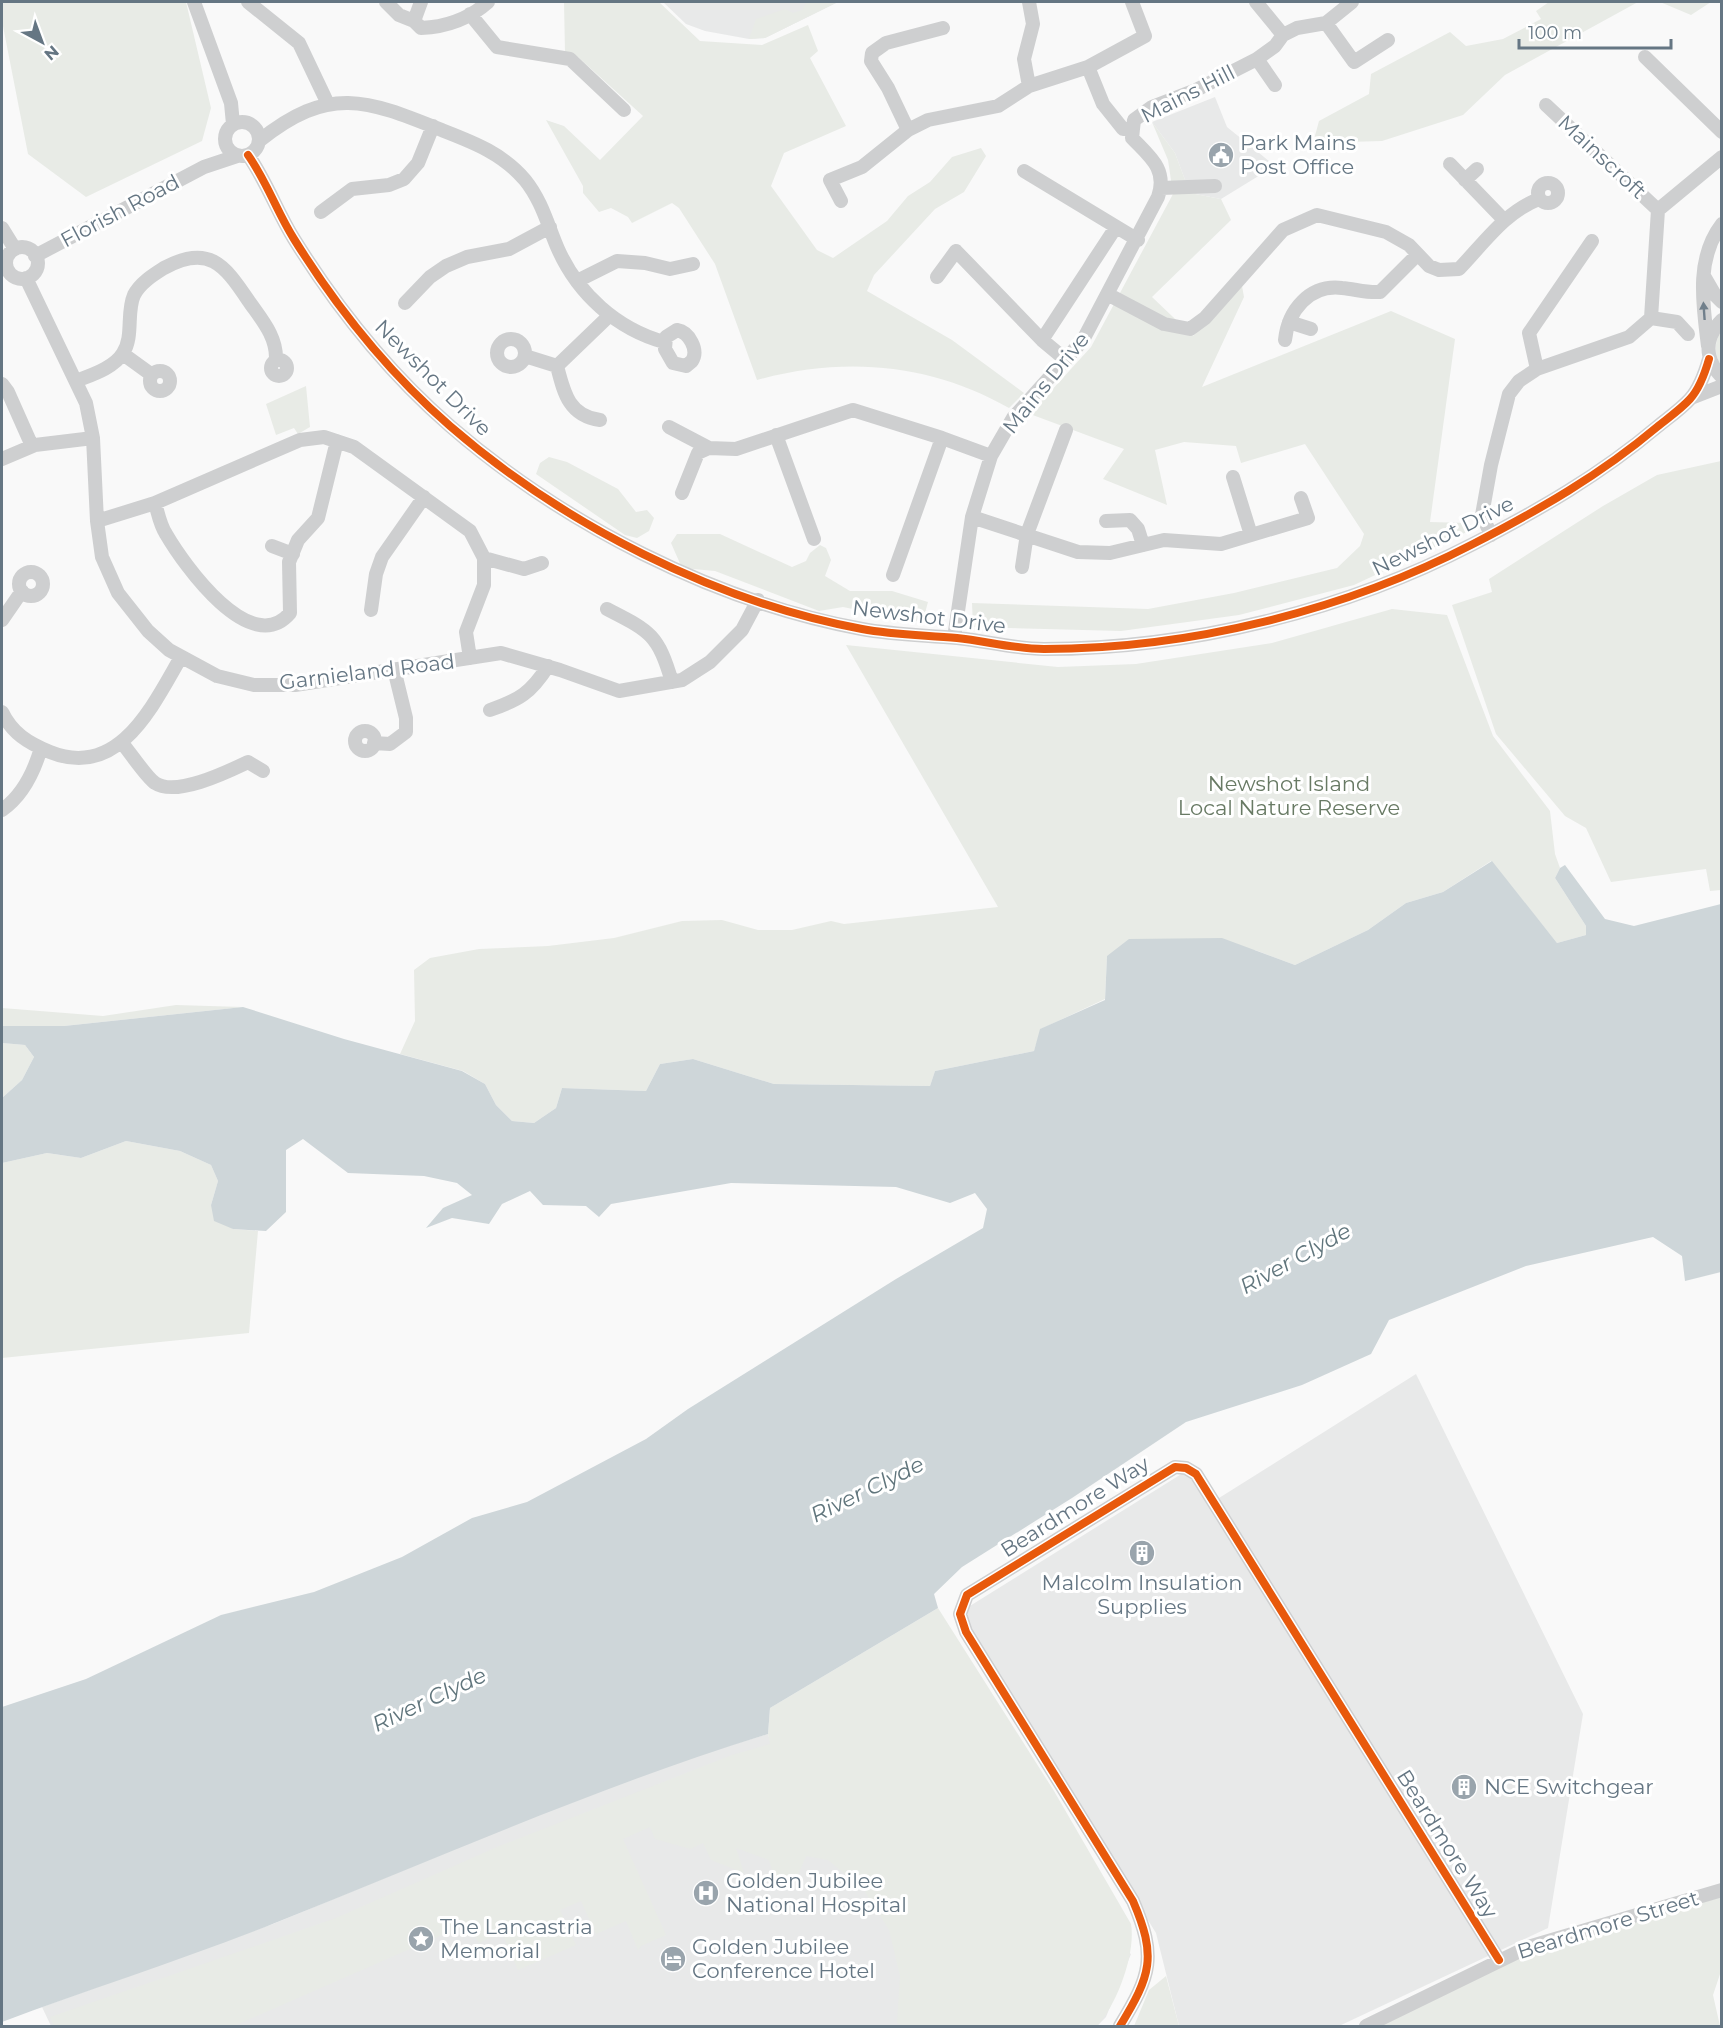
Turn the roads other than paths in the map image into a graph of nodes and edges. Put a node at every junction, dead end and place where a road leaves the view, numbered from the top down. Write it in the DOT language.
graph roads {
  1 [pos="194,2"];
  2 [pos="248,2"];
  3 [pos="386,2"];
  4 [pos="421,2"];
  5 [pos="488,2"];
  6 [pos="1029,2"];
  7 [pos="1132,2"];
  8 [pos="1257,2"];
  9 [pos="1352,2"];
  10 [pos="470,14"];
  11 [pos="414,21"];
  12 [pos="1326,23"];
  13 [pos="943,28"];
  14 [pos="1283,35"];
  15 [pos="1388,40"];
  16 [pos="1645,57"];
  17 [pos="1257,59"];
  18 [pos="1088,67"];
  19 [pos="1275,85"];
  20 [pos="1029,86"];
  21 [pos="328,104"];
  22 [pos="1546,105"];
  23 [pos="624,110"];
  24 [pos="242,123"];
  25 [pos="282,123"];
  26 [pos="433,126"];
  27 [pos="908,130"];
  28 [pos="1722,132"];
  29 [pos="1132,133"];
  30 [pos="259,143"];
  31 [pos="237,153"];
  32 [pos="1722,157"];
  33 [pos="1450,164"];
  34 [pos="1477,169"];
  35 [pos="1024,171"];
  36 [pos="264,177"];
  37 [pos="1465,180"];
  38 [pos="1215,186"];
  39 [pos="1161,188"];
  40 [pos="1539,199"];
  41 [pos="841,201"];
  42 [pos="1658,210"];
  43 [pos="321,212"];
  44 [pos="1504,220"];
  45 [pos="1722,225"];
  46 [pos="550,227"];
  47 [pos="1116,227"];
  48 [pos="2,228"];
  49 [pos="1138,240"];
  50 [pos="1592,241"];
  51 [pos="15,249"];
  52 [pos="1418,255"];
  53 [pos="35,256"];
  54 [pos="693,264"];
  55 [pos="4,271"];
  56 [pos="1704,276"];
  57 [pos="937,277"];
  58 [pos="26,278"];
  59 [pos="577,281"];
  60 [pos="1109,295"];
  61 [pos="1722,302"];
  62 [pos="405,303"];
  63 [pos="610,315"];
  64 [pos="1651,318"];
  65 [pos="1722,320"];
  66 [pos="1289,322"];
  67 [pos="1311,330"];
  68 [pos="1688,333"];
  69 [pos="1042,340"];
  70 [pos="1286,340"];
  71 [pos="664,342"];
  72 [pos="1708,353"];
  73 [pos="123,354"];
  74 [pos="525,356"];
  75 [pos="276,360"];
  76 [pos="1066,360"];
  77 [pos="558,366"];
  78 [pos="1537,369"];
  79 [pos="152,375"];
  80 [pos="1722,377"];
  81 [pos="76,381"];
  82 [pos="2,384"];
  83 [pos="1722,387"];
  84 [pos="1690,398"];
  85 [pos="600,420"];
  86 [pos="669,427"];
  87 [pos="1066,430"];
  88 [pos="776,435"];
  89 [pos="93,438"];
  90 [pos="942,438"];
  91 [pos="337,441"];
  92 [pos="32,446"];
  93 [pos="709,448"];
  94 [pos="991,456"];
  95 [pos="2,459"];
  96 [pos="1233,477"];
  97 [pos="682,493"];
  98 [pos="424,497"];
  99 [pos="1301,498"];
  100 [pos="155,503"];
  101 [pos="972,517"];
  102 [pos="1106,521"];
  103 [pos="97,522"];
  104 [pos="1027,534"];
  105 [pos="1251,535"];
  106 [pos="1491,535"];
  107 [pos="814,539"];
  108 [pos="1143,545"];
  109 [pos="273,546"];
  110 [pos="292,554"];
  111 [pos="484,558"];
  112 [pos="542,563"];
  113 [pos="1022,567"];
  114 [pos="893,575"];
  115 [pos="22,591"];
  116 [pos="758,600"];
  117 [pos="607,609"];
  118 [pos="371,610"];
  119 [pos="2,620"];
  120 [pos="954,638"];
  121 [pos="181,657"];
  122 [pos="470,658"];
  123 [pos="548,666"];
  124 [pos="394,669"];
  125 [pos="672,682"];
  126 [pos="490,710"];
  127 [pos="2,712"];
  128 [pos="122,743"];
  129 [pos="374,743"];
  130 [pos="41,748"];
  131 [pos="263,771"];
  132 [pos="2,810"];
  133 [pos="1721,1890"];
  134 [pos="1499,1960"];
  135 [pos="1120,2026"];
  136 [pos="1366,2026"];
  1 -- 24 [label="street"];
  2 -- 21 [label="street"];
  3 -- 11 [label="street"];
  4 -- 11 [label="street"];
  5 -- 10 [label="street"];
  6 -- 20 [label="street"];
  7 -- 18 [label="street"];
  8 -- 14 [label="street"];
  9 -- 12 [label="street, Mains Hill"];
  10 -- 11 [label="street"];
  10 -- 23 [label="street"];
  12 -- 14 [label="street, Mains Hill"];
  12 -- 15 [label="street"];
  13 -- 27 [label="street"];
  14 -- 17 [label="street, Mains Hill"];
  16 -- 28 [label="street"];
  17 -- 19 [label="street, Mains Hill"];
  17 -- 29 [label="street, Mains Hill"];
  18 -- 20 [label="street"];
  18 -- 29 [label="street"];
  20 -- 27 [label="street"];
  21 -- 25 [label="street"];
  21 -- 26 [label="street"];
  22 -- 42 [label="street, Mainscroft"];
  24 -- 25 [label="street"];
  24 -- 30 [label="street, Newshot Drive"];
  24 -- 31 [label="street"];
  25 -- 30 [label="street, Florish Road"];
  26 -- 43 [label="street"];
  26 -- 46 [label="street"];
  27 -- 41 [label="street"];
  29 -- 39 [label="street"];
  30 -- 31 [label="street, Florish Road"];
  30 -- 36 [label="street, Newshot Drive"];
  31 -- 36 [label="street, Newshot Drive"];
  31 -- 53 [label="street, Florish Road"];
  32 -- 42 [label="street, Mainscroft"];
  33 -- 37 [label="street"];
  34 -- 37 [label="street"];
  35 -- 47 [label="street"];
  36 -- 116 [label="street, Newshot Drive"];
  37 -- 44 [label="street"];
  38 -- 39 [label="street"];
  39 -- 49 [label="street, Mains Drive"];
  40 -- 44 [label="street"];
  42 -- 64 [label="street, Mainscroft"];
  44 -- 52 [label="street"];
  45 -- 56 [label="street"];
  46 -- 59 [label="street"];
  46 -- 62 [label="street"];
  47 -- 49 [label="street"];
  47 -- 69 [label="street"];
  48 -- 51 [label="street"];
  49 -- 60 [label="street, Mains Drive"];
  50 -- 78 [label="street"];
  51 -- 53 [label="street"];
  51 -- 55 [label="street"];
  52 -- 60 [label="street"];
  52 -- 66 [label="street"];
  53 -- 58 [label="street"];
  54 -- 59 [label="street"];
  55 -- 58 [label="street"];
  56 -- 61 [label="street"];
  72 -- 56 [label="street, one-way"];
  57 -- 69 [label="street"];
  58 -- 81 [label="street, Garnieland Road"];
  59 -- 63 [label="street"];
  60 -- 76 [label="street, Mains Drive"];
  63 -- 71 [label="street"];
  63 -- 77 [label="street"];
  64 -- 68 [label="street"];
  64 -- 78 [label="street"];
  65 -- 72 [label="street, Newshot Drive"];
  66 -- 67 [label="street"];
  66 -- 70 [label="street"];
  69 -- 76 [label="street"];
  72 -- 80 [label="street"];
  72 -- 84 [label="street, Newshot Drive"];
  73 -- 75 [label="street"];
  73 -- 79 [label="street"];
  73 -- 81 [label="street"];
  74 -- 77 [label="street"];
  76 -- 94 [label="street, Mains Drive"];
  77 -- 85 [label="street"];
  78 -- 106 [label="street"];
  81 -- 89 [label="street, Garnieland Road"];
  82 -- 92 [label="street"];
  83 -- 84 [label="street, Newshot Drive"];
  84 -- 106 [label="street, Newshot Drive"];
  86 -- 93 [label="street"];
  87 -- 104 [label="street"];
  88 -- 90 [label="street"];
  88 -- 93 [label="street"];
  88 -- 107 [label="street"];
  89 -- 92 [label="street"];
  89 -- 103 [label="street, Garnieland Road"];
  90 -- 94 [label="street"];
  90 -- 114 [label="street"];
  91 -- 98 [label="street"];
  91 -- 100 [label="street"];
  91 -- 110 [label="street"];
  92 -- 95 [label="street"];
  93 -- 97 [label="street"];
  94 -- 101 [label="street, Mains Drive"];
  96 -- 105 [label="street"];
  98 -- 111 [label="street"];
  98 -- 118 [label="street"];
  99 -- 105 [label="street"];
  100 -- 103 [label="street"];
  100 -- 110 [label="street"];
  101 -- 104 [label="street"];
  101 -- 120 [label="street, Mains Drive"];
  102 -- 108 [label="street"];
  103 -- 121 [label="street, Garnieland Road"];
  104 -- 108 [label="street"];
  104 -- 113 [label="street"];
  105 -- 108 [label="street"];
  106 -- 120 [label="street, Newshot Drive"];
  109 -- 110 [label="street"];
  111 -- 112 [label="street"];
  111 -- 122 [label="street"];
  115 -- 119 [label="street"];
  116 -- 120 [label="street, Newshot Drive"];
  116 -- 125 [label="street, Garnieland Road"];
  117 -- 125 [label="street"];
  121 -- 124 [label="street, Garnieland Road"];
  121 -- 128 [label="street"];
  122 -- 123 [label="street, Garnieland Road"];
  122 -- 124 [label="street, Garnieland Road"];
  123 -- 125 [label="street, Garnieland Road"];
  123 -- 126 [label="street"];
  124 -- 129 [label="street"];
  127 -- 130 [label="street"];
  128 -- 130 [label="street"];
  128 -- 131 [label="street"];
  130 -- 132 [label="street"];
  133 -- 134 [label="street, Beardmore Street"];
  134 -- 135 [label="street, Beardmore Way"];
  134 -- 136 [label="street, Beardmore Street"];
}
